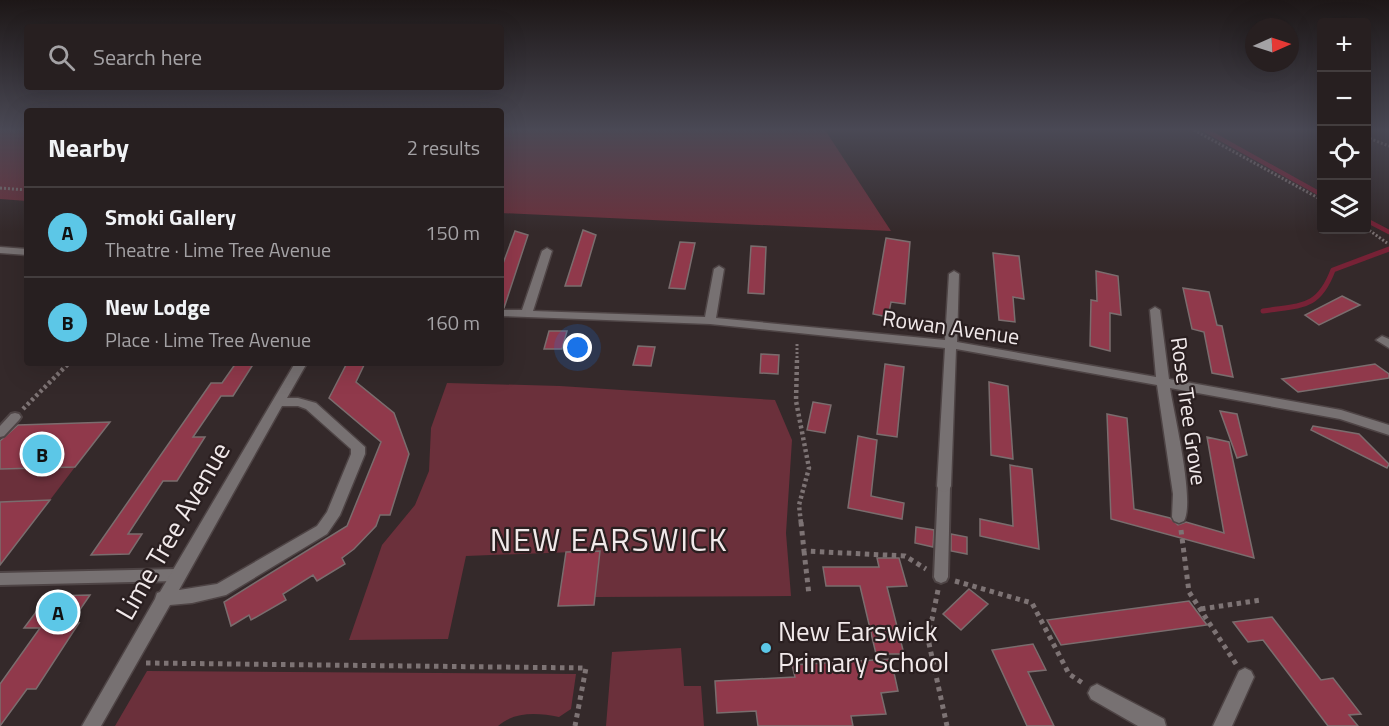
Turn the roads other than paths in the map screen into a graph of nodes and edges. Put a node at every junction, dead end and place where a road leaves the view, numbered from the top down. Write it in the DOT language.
graph roads {
  1 [pos="0,250"];
  2 [pos="547,251"];
  3 [pos="24,252"];
  4 [pos="719,269"];
  5 [pos="954,274"];
  6 [pos="1155,310"];
  7 [pos="504,313"];
  8 [pos="527,313"];
  9 [pos="710,321"];
  10 [pos="951,344"];
  11 [pos="299,366"];
  12 [pos="1163,383"];
  13 [pos="279,402"];
  14 [pos="15,417"];
  15 [pos="1389,430"];
  16 [pos="0,433"];
  17 [pos="944,486"];
  18 [pos="1179,517"];
  19 [pos="177,575"];
  20 [pos="941,577"];
  21 [pos="0,579"];
  22 [pos="163,598"];
  23 [pos="1245,677"];
  24 [pos="1098,693"];
  25 [pos="91,726"];
  26 [pos="1157,726"];
  27 [pos="1222,726"];
  1 -- 3 [label="street"];
  2 -- 8 [label="street"];
  4 -- 9 [label="street"];
  5 -- 10 [label="street"];
  6 -- 12 [label="street, Rose Tree Grove"];
  7 -- 8 [label="street, Rowan Avenue"];
  8 -- 9 [label="street, Rowan Avenue"];
  9 -- 10 [label="street, Rowan Avenue"];
  10 -- 12 [label="street, Rowan Avenue"];
  10 -- 17 [label="street"];
  11 -- 13 [label="street, Lime Tree Avenue"];
  12 -- 15 [label="street, Rowan Avenue"];
  12 -- 18 [label="street, Rose Tree Grove"];
  13 -- 19 [label="street, Lime Tree Avenue"];
  13 -- 22 [label="street"];
  14 -- 16 [label="lane"];
  17 -- 20 [label="lane"];
  19 -- 21 [label="lane"];
  19 -- 22 [label="street, Lime Tree Avenue"];
  22 -- 25 [label="street, Lime Tree Avenue"];
  23 -- 27 [label="street"];
  24 -- 26 [label="street"];
}
